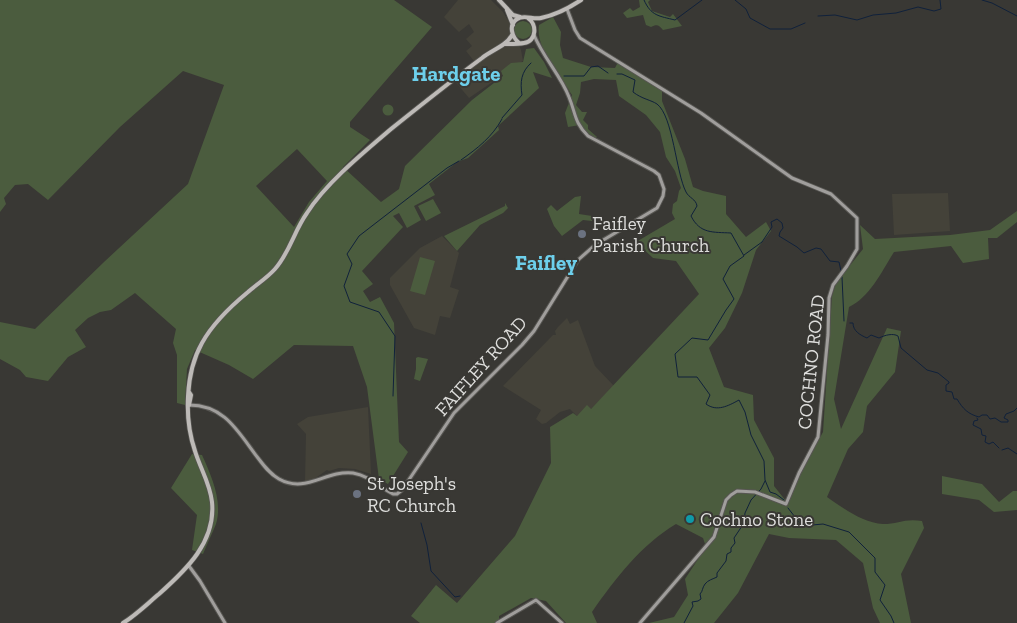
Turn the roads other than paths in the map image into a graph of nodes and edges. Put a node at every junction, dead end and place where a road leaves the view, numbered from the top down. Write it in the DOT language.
graph roads {
  1 [pos="499,0"];
  2 [pos="581,0"];
  3 [pos="507,8"];
  4 [pos="567,8"];
  5 [pos="520,18"];
  6 [pos="528,18"];
  7 [pos="540,18"];
  8 [pos="534,24"];
  9 [pos="512,25"];
  10 [pos="512,35"];
  11 [pos="534,35"];
  12 [pos="519,42"];
  13 [pos="527,42"];
  14 [pos="504,44"];
  15 [pos="537,46"];
  16 [pos="189,392"];
  17 [pos="191,400"];
  18 [pos="189,405"];
  19 [pos="196,405"];
  20 [pos="188,566"];
  21 [pos="123,623"];
  22 [pos="225,623"];
  23 [pos="497,623"];
  24 [pos="562,623"];
  25 [pos="640,623"];
  1 -- 3 [label="main road"];
  2 -- 4 [label="main road"];
  3 -- 5 [label="main road"];
  3 -- 9 [label="main road"];
  4 -- 7 [label="main road"];
  4 -- 25 [label="street, COCHNO ROAD"];
  5 -- 6 [label="main road"];
  5 -- 9 [label="main road"];
  6 -- 7 [label="main road"];
  6 -- 8 [label="main road"];
  7 -- 8 [label="main road"];
  8 -- 11 [label="main road"];
  9 -- 10 [label="main road"];
  10 -- 12 [label="main road"];
  10 -- 14 [label="main road"];
  11 -- 13 [label="main road"];
  11 -- 15 [label="street, FAIFLEY ROAD"];
  12 -- 13 [label="main road"];
  12 -- 14 [label="main road"];
  13 -- 15 [label="street"];
  14 -- 16 [label="main road"];
  15 -- 19 [label="street, FAIFLEY ROAD"];
  16 -- 17 [label="main road"];
  16 -- 18 [label="main road"];
  17 -- 18 [label="main road"];
  17 -- 19 [label="street"];
  18 -- 19 [label="street, FAIFLEY ROAD"];
  18 -- 20 [label="main road"];
  20 -- 21 [label="main road"];
  20 -- 22 [label="street"];
  23 -- 24 [label="street"];
}
